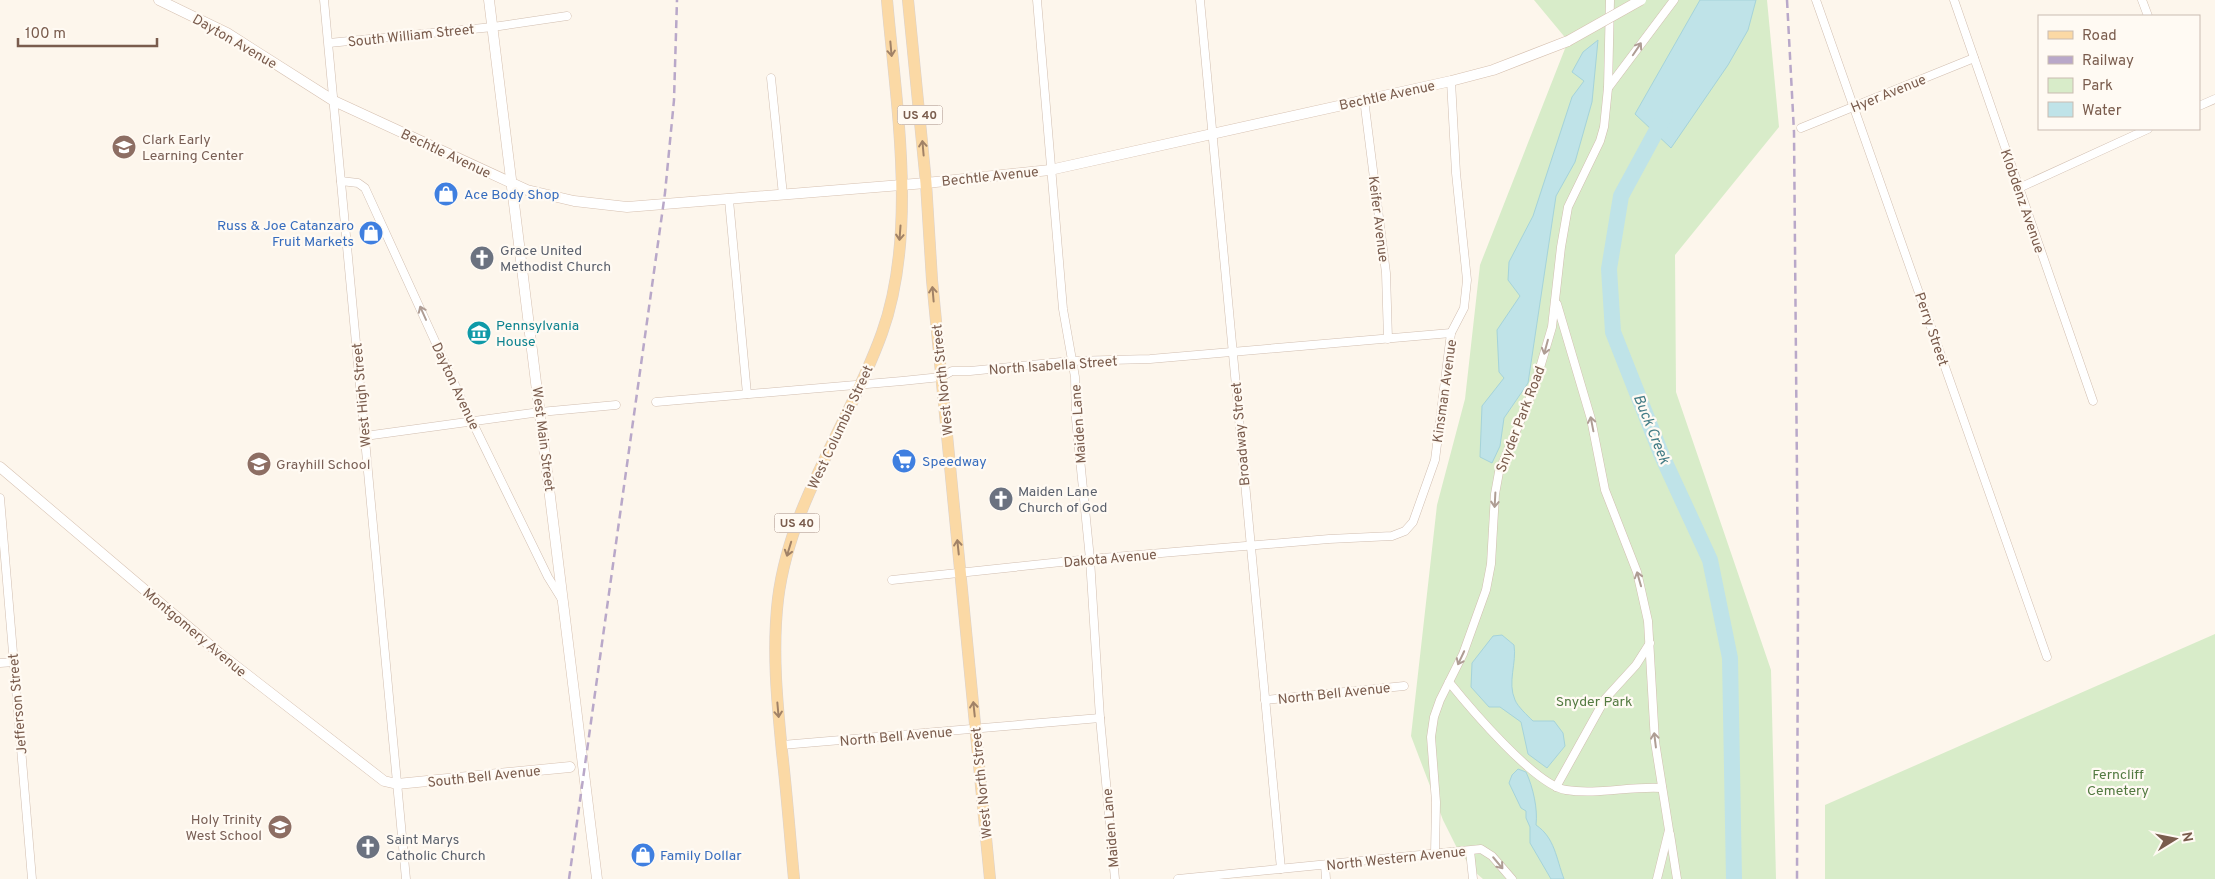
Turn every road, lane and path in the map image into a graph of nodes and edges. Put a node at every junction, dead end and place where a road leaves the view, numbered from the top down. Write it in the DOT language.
graph roads {
  1 [pos="159,0"];
  2 [pos="324,0"];
  3 [pos="489,0"];
  4 [pos="887,0"];
  5 [pos="908,0"];
  6 [pos="1037,0"];
  7 [pos="1200,0"];
  8 [pos="1610,0"];
  9 [pos="1641,0"];
  10 [pos="1674,0"];
  11 [pos="1816,0"];
  12 [pos="1954,0"];
  13 [pos="2142,0"];
  14 [pos="2148,15"];
  15 [pos="567,16"];
  16 [pos="493,27"];
  17 [pos="329,43"];
  18 [pos="1974,58"];
  19 [pos="771,78"];
  20 [pos="1452,81"];
  21 [pos="1608,88"];
  22 [pos="1364,99"];
  23 [pos="2215,99"];
  24 [pos="334,101"];
  25 [pos="2200,106"];
  26 [pos="1854,107"];
  27 [pos="1802,128"];
  28 [pos="2146,130"];
  29 [pos="1211,133"];
  30 [pos="1050,170"];
  31 [pos="341,181"];
  32 [pos="512,183"];
  33 [pos="926,183"];
  34 [pos="901,184"];
  35 [pos="2019,188"];
  36 [pos="783,195"];
  37 [pos="729,200"];
  38 [pos="1556,300"];
  39 [pos="1451,333"];
  40 [pos="1388,339"];
  41 [pos="1232,352"];
  42 [pos="1071,361"];
  43 [pos="941,377"];
  44 [pos="860,385"];
  45 [pos="747,394"];
  46 [pos="2093,401"];
  47 [pos="656,402"];
  48 [pos="616,404"];
  49 [pos="540,412"];
  50 [pos="472,421"];
  51 [pos="365,436"];
  52 [pos="0,467"];
  53 [pos="0,498"];
  54 [pos="1329,538"];
  55 [pos="1251,545"];
  56 [pos="1090,559"];
  57 [pos="960,573"];
  58 [pos="892,580"];
  59 [pos="565,603"];
  60 [pos="1650,643"];
  61 [pos="2047,657"];
  62 [pos="14,662"];
  63 [pos="0,663"];
  64 [pos="1449,682"];
  65 [pos="1404,686"];
  66 [pos="1265,700"];
  67 [pos="1100,718"];
  68 [pos="976,729"];
  69 [pos="782,745"];
  70 [pos="570,767"];
  71 [pos="397,784"];
  72 [pos="1556,787"];
  73 [pos="1662,788"];
  74 [pos="1669,830"];
  75 [pos="1470,851"];
  76 [pos="1435,854"];
  77 [pos="1325,865"];
  78 [pos="1281,869"];
  79 [pos="32,879"];
  80 [pos="406,879"];
  81 [pos="597,879"];
  82 [pos="794,879"];
  83 [pos="990,879"];
  84 [pos="1115,879"];
  85 [pos="1180,879"];
  86 [pos="1326,879"];
  87 [pos="1473,879"];
  88 [pos="1512,879"];
  89 [pos="1658,879"];
  90 [pos="1677,879"];
  1 -- 24 [label="street, Dayton Avenue"];
  2 -- 17 [label="street, West High Street"];
  3 -- 16 [label="street, West Main Street"];
  4 -- 34 [label="main road, US 40, one-way"];
  33 -- 5 [label="main road, West North Street / US 40, one-way"];
  6 -- 30 [label="street, Maiden Lane"];
  7 -- 29 [label="street, Broadway Street"];
  8 -- 21 [label="street, Snyder Park Road"];
  9 -- 20 [label="street, Bechtle Avenue, bridge"];
  21 -- 10 [label="street, one-way"];
  11 -- 26 [label="street, Perry Street"];
  12 -- 18 [label="street, Klobdenz Avenue"];
  13 -- 14 [label="street"];
  15 -- 16 [label="street, South William Street"];
  16 -- 17 [label="street, South William Street"];
  16 -- 32 [label="street, West Main Street"];
  17 -- 24 [label="street, West High Street"];
  18 -- 26 [label="street, Hyer Avenue"];
  18 -- 35 [label="street, Klobdenz Avenue"];
  19 -- 36 [label="street"];
  20 -- 22 [label="street, Bechtle Avenue"];
  20 -- 39 [label="street, Kinsman Avenue"];
  21 -- 38 [label="street, Snyder Park Road"];
  22 -- 29 [label="street, Bechtle Avenue"];
  22 -- 40 [label="street, Keifer Avenue"];
  23 -- 25 [label="street"];
  24 -- 31 [label="street, West High Street"];
  24 -- 32 [label="street, Bechtle Avenue"];
  26 -- 27 [label="street, Hyer Avenue"];
  26 -- 61 [label="street, Perry Street"];
  28 -- 35 [label="street"];
  29 -- 30 [label="street, Bechtle Avenue"];
  29 -- 41 [label="street, Broadway Street"];
  30 -- 33 [label="street, Bechtle Avenue"];
  30 -- 42 [label="street, Maiden Lane"];
  50 -- 31 [label="street, Dayton Avenue, one-way"];
  31 -- 51 [label="street, West High Street"];
  32 -- 37 [label="street, Bechtle Avenue"];
  32 -- 49 [label="street, West Main Street"];
  33 -- 34 [label="street, Bechtle Avenue"];
  43 -- 33 [label="main road, West North Street / US 40, one-way"];
  34 -- 36 [label="street, Bechtle Avenue"];
  34 -- 44 [label="main road, West Columbia Street / US 40, one-way"];
  35 -- 46 [label="street, Klobdenz Avenue"];
  36 -- 37 [label="street, Bechtle Avenue"];
  37 -- 45 [label="street"];
  60 -- 38 [label="street, Snyder Park Road, one-way"];
  38 -- 64 [label="street, Snyder Park Road, one-way"];
  39 -- 40 [label="street, North Isabella Street"];
  39 -- 54 [label="street, Kinsman Avenue"];
  40 -- 41 [label="street, North Isabella Street"];
  41 -- 42 [label="street, North Isabella Street"];
  41 -- 55 [label="street, Broadway Street"];
  42 -- 43 [label="street, North Isabella Street"];
  42 -- 56 [label="street, Maiden Lane"];
  43 -- 44 [label="street, North Isabella Street"];
  57 -- 43 [label="main road, West North Street / US 40, one-way"];
  44 -- 45 [label="street, North Isabella Street"];
  44 -- 69 [label="main road, West Columbia Street / US 40, one-way"];
  45 -- 47 [label="street, North Isabella Street"];
  48 -- 49 [label="street"];
  49 -- 50 [label="street"];
  49 -- 59 [label="street, West Main Street"];
  50 -- 51 [label="street"];
  50 -- 59 [label="street, Dayton Avenue"];
  51 -- 71 [label="street, West High Street"];
  52 -- 71 [label="street, Montgomery Avenue"];
  53 -- 62 [label="street, Jefferson Street"];
  54 -- 55 [label="street, Dakota Avenue"];
  55 -- 56 [label="street, Dakota Avenue"];
  55 -- 66 [label="street, Broadway Street"];
  56 -- 57 [label="street, Dakota Avenue"];
  56 -- 67 [label="street, Maiden Lane"];
  57 -- 58 [label="street, Dakota Avenue"];
  68 -- 57 [label="main road, West North Street / US 40, one-way"];
  59 -- 81 [label="street, West Main Street"];
  60 -- 72 [label="street"];
  73 -- 60 [label="street, Snyder Park Road, one-way"];
  62 -- 63 [label="street"];
  62 -- 79 [label="street, Jefferson Street"];
  64 -- 72 [label="street"];
  64 -- 76 [label="street, Snyder Park Road"];
  65 -- 66 [label="street, North Bell Avenue"];
  66 -- 78 [label="street, Broadway Street"];
  67 -- 68 [label="street, North Bell Avenue"];
  67 -- 84 [label="street, Maiden Lane"];
  68 -- 69 [label="street, North Bell Avenue"];
  68 -- 83 [label="main road, West North Street / US 40"];
  69 -- 82 [label="main road, West Columbia Street / US 40"];
  70 -- 71 [label="street, South Bell Avenue"];
  71 -- 80 [label="street, West High Street"];
  72 -- 73 [label="street"];
  73 -- 74 [label="street, Snyder Park Road"];
  74 -- 89 [label="street, Snyder Park Road"];
  74 -- 90 [label="street, Snyder Park Road"];
  75 -- 76 [label="street, North Western Avenue"];
  75 -- 87 [label="street"];
  75 -- 88 [label="street, North Western Avenue, one-way"];
  76 -- 77 [label="street, North Western Avenue"];
  77 -- 78 [label="street, North Western Avenue"];
  77 -- 86 [label="street"];
  78 -- 85 [label="street, North Western Avenue"];
}
